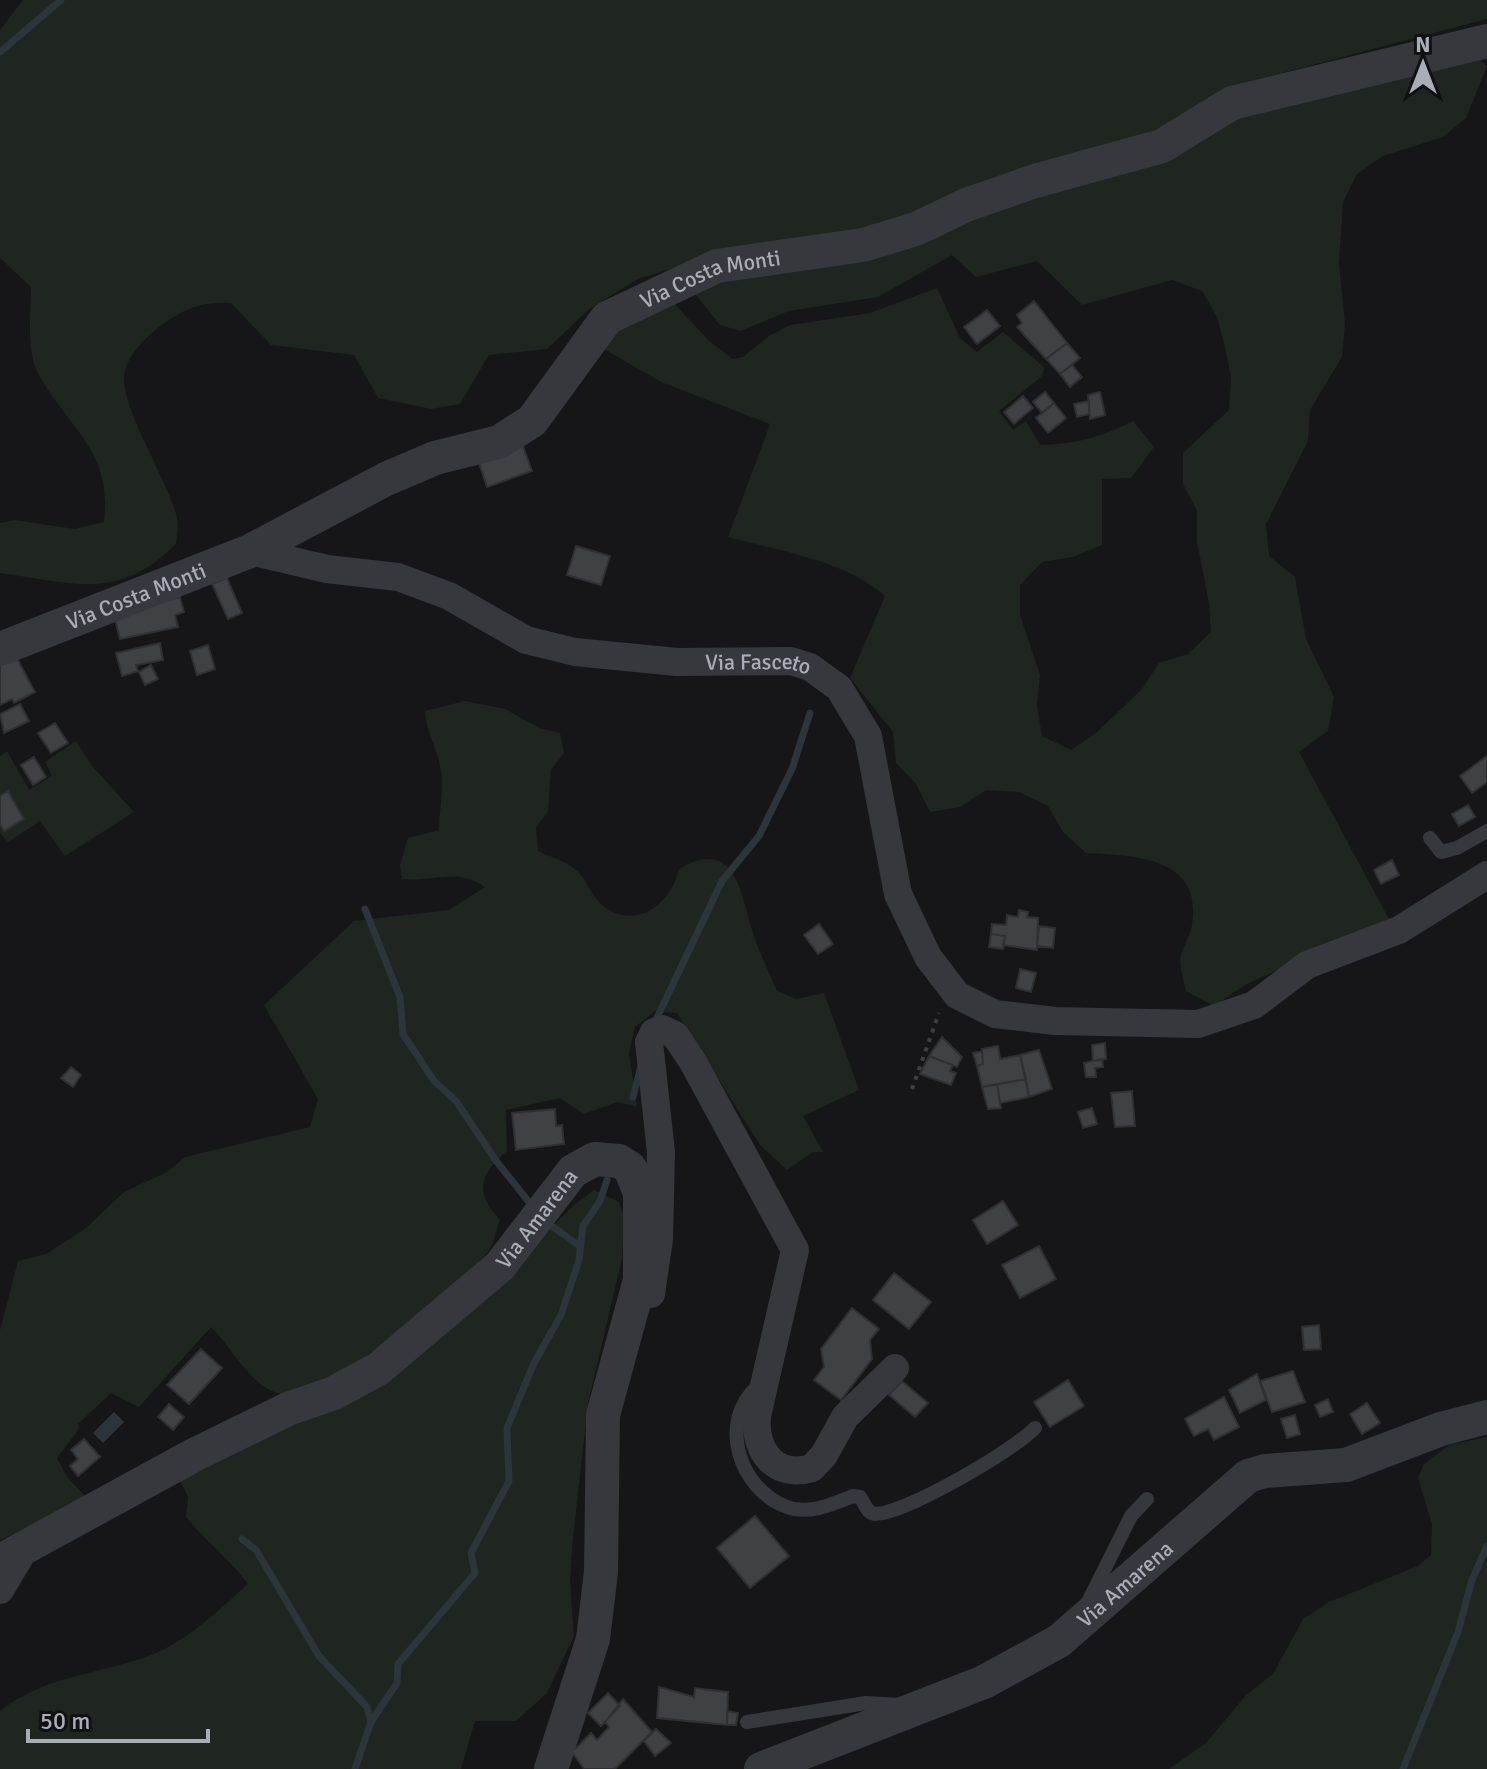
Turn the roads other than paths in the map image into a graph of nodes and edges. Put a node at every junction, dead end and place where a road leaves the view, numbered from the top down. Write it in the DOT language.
graph roads {
  1 [pos="1487,41"];
  2 [pos="250,551"];
  3 [pos="0,649"];
  4 [pos="1487,831"];
  5 [pos="1430,838"];
  6 [pos="1487,875"];
  7 [pos="626,1329"];
  8 [pos="895,1368"];
  9 [pos="765,1381"];
  10 [pos="1487,1417"];
  11 [pos="1035,1428"];
  12 [pos="1147,1499"];
  13 [pos="12,1554"];
  14 [pos="0,1590"];
  15 [pos="1080,1623"];
  16 [pos="917,1707"];
  17 [pos="747,1722"];
  18 [pos="551,1769"];
  19 [pos="761,1769"];
  1 -- 2 [label="street, Via Costa Monti"];
  2 -- 3 [label="street, Via Costa Monti"];
  2 -- 6 [label="street, Via Fasceto"];
  4 -- 5 [label="lane"];
  7 -- 9 [label="street"];
  7 -- 13 [label="street, Via Amarena"];
  7 -- 18 [label="street, Via Amarena"];
  8 -- 9 [label="street"];
  9 -- 11 [label="lane"];
  10 -- 15 [label="street, Via Amarena"];
  12 -- 15 [label="lane"];
  13 -- 14 [label="street"];
  15 -- 16 [label="street, Via Amarena"];
  16 -- 17 [label="lane"];
  16 -- 19 [label="street, Via Amarena"];
}
